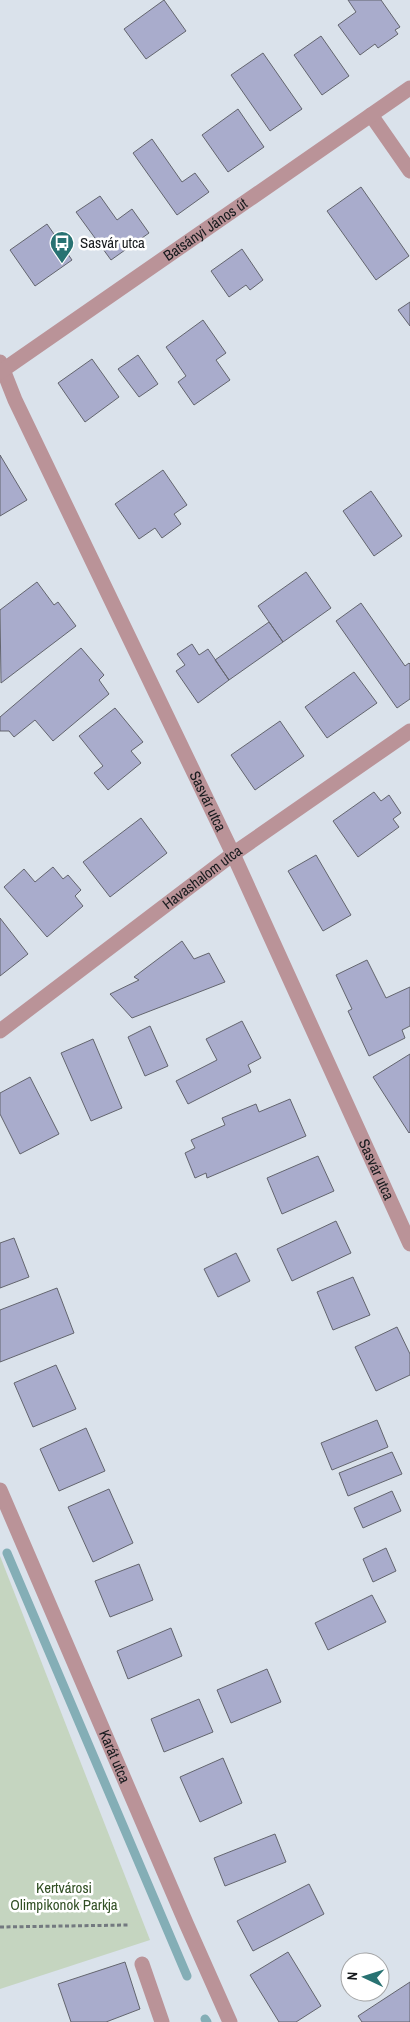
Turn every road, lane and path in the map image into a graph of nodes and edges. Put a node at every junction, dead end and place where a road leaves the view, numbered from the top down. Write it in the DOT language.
graph roads {
  1 [pos="410,88"];
  2 [pos="371,115"];
  3 [pos="410,171"];
  4 [pos="1,368"];
  5 [pos="410,731"];
  6 [pos="233,854"];
  7 [pos="0,1031"];
  8 [pos="410,1244"];
  9 [pos="0,1490"];
  10 [pos="128,1925"];
  11 [pos="0,1927"];
  12 [pos="142,1964"];
  13 [pos="162,2022"];
  14 [pos="230,2022"];
  1 -- 2 [label="street, Batsányi János út"];
  2 -- 3 [label="street"];
  2 -- 4 [label="street, Batsányi János út"];
  4 -- 6 [label="street, Sasvár utca"];
  5 -- 6 [label="street, Havashalom utca"];
  6 -- 7 [label="street, Havashalom utca"];
  6 -- 8 [label="street, Sasvár utca"];
  9 -- 14 [label="street, Karát utca"];
  10 -- 11 [label="path"];
  12 -- 13 [label="street"];
}
